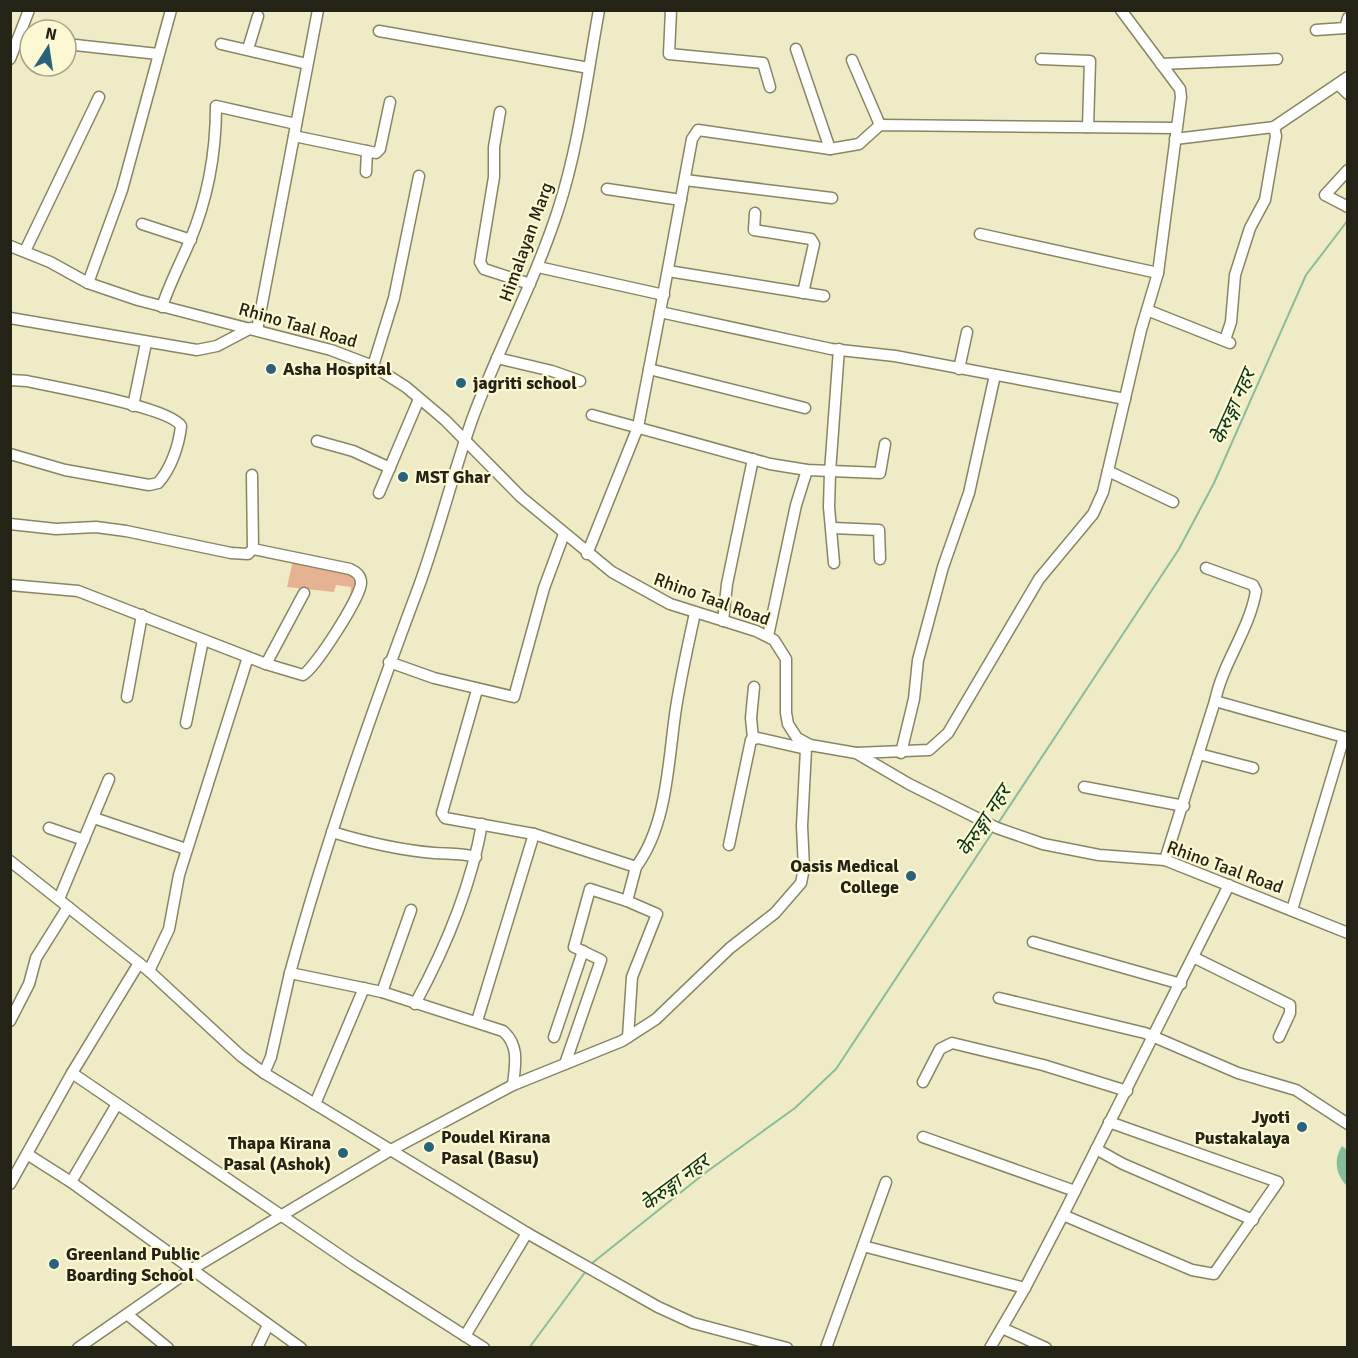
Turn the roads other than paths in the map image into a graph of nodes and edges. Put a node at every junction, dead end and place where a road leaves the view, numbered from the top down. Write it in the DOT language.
graph roads {
  1 [pos="171,10"];
  2 [pos="318,10"];
  3 [pos="599,10"];
  4 [pos="671,10"];
  5 [pos="1120,10"];
  6 [pos="258,16"];
  7 [pos="1347,18"];
  8 [pos="1316,30"];
  9 [pos="379,31"];
  10 [pos="221,44"];
  11 [pos="78,45"];
  12 [pos="796,48"];
  13 [pos="248,49"];
  14 [pos="158,54"];
  15 [pos="1041,59"];
  16 [pos="1277,59"];
  17 [pos="852,60"];
  18 [pos="307,64"];
  19 [pos="1161,64"];
  20 [pos="589,68"];
  21 [pos="1347,77"];
  22 [pos="1338,84"];
  23 [pos="770,87"];
  24 [pos="1347,94"];
  25 [pos="99,97"];
  26 [pos="390,102"];
  27 [pos="500,112"];
  28 [pos="296,124"];
  29 [pos="880,125"];
  30 [pos="1088,127"];
  31 [pos="1274,127"];
  32 [pos="1175,133"];
  33 [pos="294,136"];
  34 [pos="830,149"];
  35 [pos="367,152"];
  36 [pos="1347,170"];
  37 [pos="366,172"];
  38 [pos="419,176"];
  39 [pos="685,180"];
  40 [pos="607,189"];
  41 [pos="832,198"];
  42 [pos="681,200"];
  43 [pos="1347,207"];
  44 [pos="755,213"];
  45 [pos="142,224"];
  46 [pos="980,234"];
  47 [pos="191,240"];
  48 [pos="10,246"];
  49 [pos="25,251"];
  50 [pos="538,267"];
  51 [pos="668,271"];
  52 [pos="1158,273"];
  53 [pos="88,283"];
  54 [pos="530,284"];
  55 [pos="803,293"];
  56 [pos="664,295"];
  57 [pos="824,296"];
  58 [pos="162,307"];
  59 [pos="1147,310"];
  60 [pos="660,312"];
  61 [pos="10,318"];
  62 [pos="254,329"];
  63 [pos="967,332"];
  64 [pos="146,343"];
  65 [pos="839,349"];
  66 [pos="497,358"];
  67 [pos="373,366"];
  68 [pos="650,369"];
  69 [pos="959,369"];
  70 [pos="994,375"];
  71 [pos="10,380"];
  72 [pos="580,381"];
  73 [pos="419,399"];
  74 [pos="1125,399"];
  75 [pos="133,406"];
  76 [pos="806,408"];
  77 [pos="592,414"];
  78 [pos="638,427"];
  79 [pos="317,441"];
  80 [pos="465,441"];
  81 [pos="885,444"];
  82 [pos="10,454"];
  83 [pos="753,459"];
  84 [pos="390,468"];
  85 [pos="807,470"];
  86 [pos="1108,471"];
  87 [pos="830,472"];
  88 [pos="252,475"];
  89 [pos="379,493"];
  90 [pos="1173,502"];
  91 [pos="10,524"];
  92 [pos="833,528"];
  93 [pos="564,534"];
  94 [pos="253,549"];
  95 [pos="587,554"];
  96 [pos="880,559"];
  97 [pos="834,563"];
  98 [pos="1206,568"];
  99 [pos="10,585"];
  100 [pos="304,593"];
  101 [pos="695,613"];
  102 [pos="142,615"];
  103 [pos="723,621"];
  104 [pos="768,636"];
  105 [pos="203,640"];
  106 [pos="248,657"];
  107 [pos="389,662"];
  108 [pos="266,664"];
  109 [pos="754,687"];
  110 [pos="477,690"];
  111 [pos="127,697"];
  112 [pos="1215,701"];
  113 [pos="186,723"];
  114 [pos="753,738"];
  115 [pos="808,747"];
  116 [pos="856,753"];
  117 [pos="901,753"];
  118 [pos="1199,754"];
  119 [pos="1253,768"];
  120 [pos="109,779"];
  121 [pos="1084,787"];
  122 [pos="1184,806"];
  123 [pos="94,818"];
  124 [pos="482,824"];
  125 [pos="50,828"];
  126 [pos="332,832"];
  127 [pos="534,834"];
  128 [pos="84,840"];
  129 [pos="729,845"];
  130 [pos="186,849"];
  131 [pos="476,857"];
  132 [pos="1165,860"];
  133 [pos="10,861"];
  134 [pos="636,867"];
  135 [pos="1229,885"];
  136 [pos="627,901"];
  137 [pos="63,903"];
  138 [pos="411,910"];
  139 [pos="1292,910"];
  140 [pos="1347,933"];
  141 [pos="1033,942"];
  142 [pos="583,951"];
  143 [pos="1195,958"];
  144 [pos="139,963"];
  145 [pos="149,971"];
  146 [pos="290,973"];
  147 [pos="1181,984"];
  148 [pos="364,988"];
  149 [pos="382,992"];
  150 [pos="999,998"];
  151 [pos="416,1004"];
  152 [pos="10,1021"];
  153 [pos="477,1021"];
  154 [pos="554,1037"];
  155 [pos="628,1037"];
  156 [pos="1153,1037"];
  157 [pos="1279,1037"];
  158 [pos="564,1064"];
  159 [pos="72,1073"];
  160 [pos="264,1073"];
  161 [pos="923,1082"];
  162 [pos="513,1085"];
  163 [pos="1127,1091"];
  164 [pos="117,1104"];
  165 [pos="315,1104"];
  166 [pos="1109,1122"];
  167 [pos="1347,1124"];
  168 [pos="923,1137"];
  169 [pos="1096,1149"];
  170 [pos="391,1150"];
  171 [pos="27,1154"];
  172 [pos="71,1182"];
  173 [pos="886,1182"];
  174 [pos="10,1184"];
  175 [pos="1075,1191"];
  176 [pos="282,1214"];
  177 [pos="1063,1215"];
  178 [pos="1253,1220"];
  179 [pos="527,1233"];
  180 [pos="862,1246"];
  181 [pos="192,1269"];
  182 [pos="1025,1288"];
  183 [pos="128,1314"];
  184 [pos="268,1325"];
  185 [pos="1002,1328"];
  186 [pos="465,1336"];
  187 [pos="764,1345"];
  188 [pos="78,1347"];
  189 [pos="168,1347"];
  190 [pos="257,1347"];
  191 [pos="301,1347"];
  192 [pos="484,1347"];
  193 [pos="787,1347"];
  194 [pos="826,1347"];
  195 [pos="990,1347"];
  196 [pos="1046,1347"];
  1 -- 14 [label="street"];
  2 -- 18 [label="street"];
  3 -- 20 [label="street, Himalayan Marg"];
  4 -- 23 [label="street"];
  5 -- 19 [label="street"];
  6 -- 13 [label="street"];
  7 -- 8 [label="street"];
  9 -- 20 [label="street"];
  10 -- 13 [label="street"];
  11 -- 14 [label="street"];
  12 -- 34 [label="street"];
  13 -- 18 [label="street"];
  14 -- 53 [label="street"];
  15 -- 30 [label="street"];
  16 -- 19 [label="street"];
  17 -- 29 [label="street"];
  18 -- 28 [label="street"];
  19 -- 32 [label="street"];
  20 -- 50 [label="street, Himalayan Marg"];
  21 -- 22 [label="street"];
  22 -- 24 [label="street"];
  22 -- 31 [label="street"];
  25 -- 49 [label="street"];
  26 -- 35 [label="street"];
  27 -- 54 [label="street"];
  28 -- 33 [label="street"];
  28 -- 47 [label="street"];
  29 -- 30 [label="street"];
  29 -- 34 [label="street"];
  30 -- 32 [label="street"];
  31 -- 32 [label="street"];
  31 -- 59 [label="street"];
  32 -- 52 [label="street"];
  33 -- 35 [label="street"];
  33 -- 62 [label="street"];
  34 -- 39 [label="street"];
  35 -- 37 [label="street"];
  36 -- 43 [label="street"];
  38 -- 67 [label="street"];
  39 -- 41 [label="street"];
  39 -- 42 [label="street"];
  40 -- 42 [label="street"];
  42 -- 51 [label="street"];
  44 -- 55 [label="street"];
  45 -- 47 [label="street"];
  46 -- 52 [label="street"];
  47 -- 58 [label="street"];
  48 -- 49 [label="street, Rhino Taal Road"];
  49 -- 53 [label="street, Rhino Taal Road"];
  50 -- 54 [label="street, Himalayan Marg"];
  50 -- 56 [label="street"];
  51 -- 55 [label="street"];
  51 -- 56 [label="street"];
  52 -- 59 [label="street"];
  53 -- 58 [label="street, Rhino Taal Road"];
  54 -- 66 [label="street, Himalayan Marg"];
  55 -- 57 [label="street"];
  56 -- 60 [label="street"];
  58 -- 62 [label="street, Rhino Taal Road"];
  59 -- 74 [label="street"];
  60 -- 65 [label="street"];
  60 -- 68 [label="street"];
  61 -- 64 [label="street"];
  62 -- 64 [label="street"];
  62 -- 67 [label="street, Rhino Taal Road"];
  63 -- 69 [label="street"];
  64 -- 75 [label="street"];
  65 -- 69 [label="street"];
  65 -- 87 [label="street"];
  66 -- 72 [label="street"];
  66 -- 80 [label="street, Himalayan Marg"];
  67 -- 73 [label="street, Rhino Taal Road"];
  68 -- 76 [label="street"];
  68 -- 78 [label="street"];
  69 -- 70 [label="street"];
  70 -- 74 [label="street"];
  70 -- 117 [label="street"];
  71 -- 75 [label="street"];
  73 -- 80 [label="street, Rhino Taal Road"];
  73 -- 84 [label="street"];
  74 -- 86 [label="street"];
  75 -- 82 [label="street"];
  77 -- 78 [label="street"];
  78 -- 83 [label="street"];
  78 -- 95 [label="street"];
  79 -- 84 [label="street"];
  80 -- 93 [label="street, Rhino Taal Road"];
  80 -- 107 [label="street, Himalayan Marg"];
  81 -- 87 [label="street"];
  83 -- 85 [label="street"];
  83 -- 103 [label="street"];
  84 -- 89 [label="street"];
  85 -- 87 [label="street"];
  85 -- 104 [label="street"];
  86 -- 90 [label="street"];
  86 -- 117 [label="street"];
  87 -- 92 [label="street"];
  88 -- 94 [label="street"];
  91 -- 94 [label="street"];
  92 -- 96 [label="street"];
  92 -- 97 [label="street"];
  93 -- 95 [label="street, Rhino Taal Road"];
  93 -- 110 [label="street"];
  94 -- 108 [label="street"];
  95 -- 101 [label="street, Rhino Taal Road"];
  98 -- 112 [label="street"];
  99 -- 102 [label="street"];
  100 -- 108 [label="street"];
  101 -- 103 [label="street, Rhino Taal Road"];
  101 -- 134 [label="street"];
  102 -- 105 [label="street"];
  102 -- 111 [label="street"];
  103 -- 104 [label="street, Rhino Taal Road"];
  104 -- 115 [label="street, Rhino Taal Road"];
  105 -- 106 [label="street"];
  105 -- 113 [label="street"];
  106 -- 108 [label="street"];
  106 -- 130 [label="street"];
  107 -- 110 [label="street"];
  107 -- 126 [label="street, Himalayan Marg"];
  109 -- 114 [label="street"];
  110 -- 124 [label="street"];
  112 -- 118 [label="street"];
  112 -- 139 [label="street"];
  114 -- 115 [label="street"];
  114 -- 129 [label="street"];
  115 -- 116 [label="street, Rhino Taal Road"];
  115 -- 155 [label="street"];
  116 -- 117 [label="street"];
  116 -- 132 [label="street, Rhino Taal Road"];
  118 -- 119 [label="street"];
  118 -- 122 [label="street"];
  120 -- 123 [label="street"];
  121 -- 122 [label="street"];
  122 -- 132 [label="street"];
  123 -- 128 [label="street"];
  123 -- 130 [label="street"];
  124 -- 127 [label="street"];
  124 -- 131 [label="street"];
  125 -- 128 [label="street"];
  126 -- 131 [label="street"];
  126 -- 146 [label="street, Himalayan Marg"];
  127 -- 134 [label="street"];
  127 -- 153 [label="street"];
  128 -- 137 [label="street"];
  130 -- 145 [label="street"];
  131 -- 151 [label="street"];
  132 -- 135 [label="street, Rhino Taal Road"];
  133 -- 137 [label="street"];
  134 -- 136 [label="street"];
  135 -- 139 [label="street, Rhino Taal Road"];
  135 -- 143 [label="street"];
  136 -- 142 [label="street"];
  136 -- 155 [label="street"];
  137 -- 144 [label="street"];
  137 -- 152 [label="street"];
  138 -- 149 [label="street"];
  139 -- 140 [label="street, Rhino Taal Road"];
  141 -- 147 [label="street"];
  142 -- 154 [label="street"];
  142 -- 158 [label="street"];
  143 -- 147 [label="street"];
  143 -- 157 [label="street"];
  144 -- 145 [label="street"];
  144 -- 159 [label="street"];
  145 -- 160 [label="street"];
  146 -- 148 [label="street"];
  146 -- 160 [label="street, Himalayan Marg"];
  147 -- 156 [label="street"];
  148 -- 149 [label="street"];
  148 -- 165 [label="street"];
  149 -- 151 [label="street"];
  150 -- 156 [label="street"];
  151 -- 153 [label="street"];
  153 -- 162 [label="street"];
  155 -- 158 [label="street"];
  156 -- 163 [label="street"];
  156 -- 167 [label="street"];
  158 -- 162 [label="street"];
  159 -- 164 [label="street"];
  159 -- 171 [label="street"];
  160 -- 165 [label="street"];
  161 -- 163 [label="street"];
  162 -- 170 [label="street"];
  163 -- 166 [label="street"];
  164 -- 172 [label="street"];
  164 -- 176 [label="street"];
  165 -- 170 [label="street"];
  166 -- 169 [label="street"];
  166 -- 178 [label="street"];
  168 -- 175 [label="street"];
  169 -- 175 [label="street"];
  169 -- 178 [label="street"];
  170 -- 176 [label="street"];
  170 -- 179 [label="street"];
  171 -- 172 [label="street"];
  171 -- 174 [label="street"];
  172 -- 181 [label="street"];
  173 -- 180 [label="street"];
  175 -- 177 [label="street"];
  176 -- 181 [label="street"];
  176 -- 186 [label="street"];
  177 -- 178 [label="street"];
  177 -- 182 [label="street"];
  179 -- 186 [label="street"];
  179 -- 187 [label="street"];
  180 -- 182 [label="street"];
  180 -- 194 [label="street"];
  181 -- 183 [label="street"];
  181 -- 184 [label="street"];
  182 -- 185 [label="street"];
  183 -- 188 [label="street"];
  183 -- 189 [label="street"];
  184 -- 190 [label="street"];
  184 -- 191 [label="street"];
  185 -- 195 [label="street"];
  185 -- 196 [label="street"];
  186 -- 192 [label="street"];
  187 -- 193 [label="street"];
}
